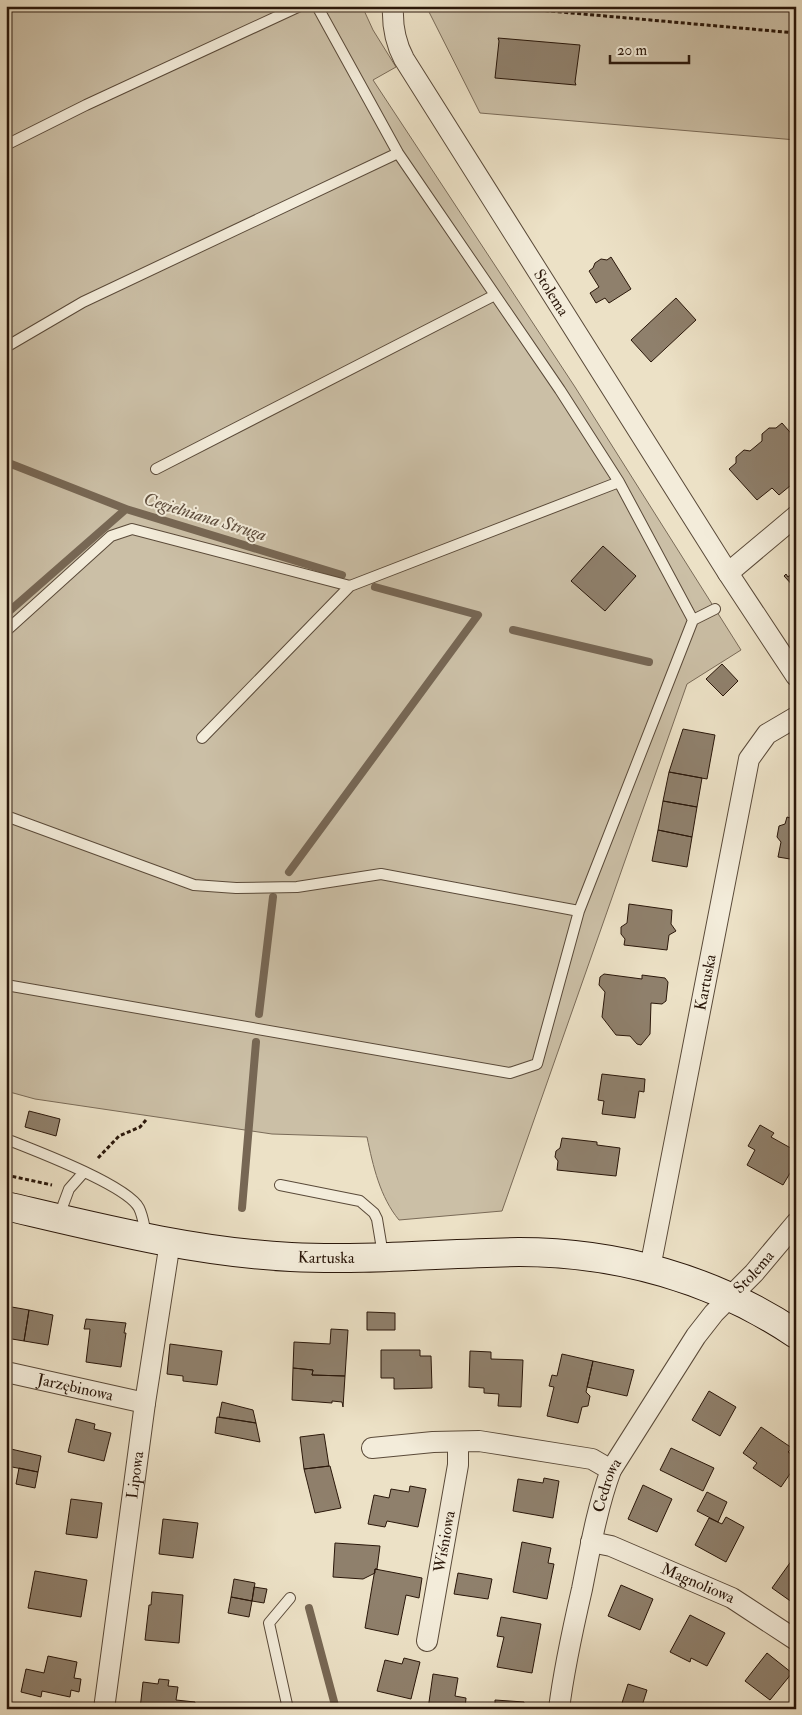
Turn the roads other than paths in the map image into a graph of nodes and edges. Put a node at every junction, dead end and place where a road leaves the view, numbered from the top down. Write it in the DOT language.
graph roads {
  1 [pos="300,6"];
  2 [pos="318,6"];
  3 [pos="393,6"];
  4 [pos="6,145"];
  5 [pos="398,153"];
  6 [pos="495,295"];
  7 [pos="6,347"];
  8 [pos="156,469"];
  9 [pos="619,482"];
  10 [pos="796,516"];
  11 [pos="728,573"];
  12 [pos="350,586"];
  13 [pos="715,609"];
  14 [pos="693,620"];
  15 [pos="6,631"];
  16 [pos="796,676"];
  17 [pos="796,717"];
  18 [pos="202,738"];
  19 [pos="6,816"];
  20 [pos="579,911"];
  21 [pos="6,985"];
  22 [pos="6,1139"];
  23 [pos="84,1172"];
  24 [pos="280,1185"];
  25 [pos="6,1206"];
  26 [pos="58,1218"];
  27 [pos="796,1223"];
  28 [pos="158,1240"];
  29 [pos="383,1257"];
  30 [pos="650,1268"];
  31 [pos="731,1297"];
  32 [pos="796,1334"];
  33 [pos="6,1372"];
  34 [pos="145,1403"];
  35 [pos="458,1442"];
  36 [pos="372,1448"];
  37 [pos="611,1470"];
  38 [pos="591,1542"];
  39 [pos="290,1598"];
  40 [pos="427,1640"];
  41 [pos="796,1640"];
  42 [pos="561,1708"];
  43 [pos="104,1709"];
  44 [pos="288,1709"];
  1 -- 4 [label="lane"];
  2 -- 5 [label="lane"];
  3 -- 11 [label="street, Stolema"];
  5 -- 6 [label="lane"];
  5 -- 7 [label="lane"];
  6 -- 8 [label="lane"];
  6 -- 9 [label="lane"];
  9 -- 12 [label="lane"];
  9 -- 14 [label="lane"];
  10 -- 11 [label="street"];
  11 -- 16 [label="street, Stolema"];
  12 -- 15 [label="lane"];
  12 -- 18 [label="lane"];
  13 -- 14 [label="lane"];
  14 -- 20 [label="lane"];
  17 -- 30 [label="street, Kartuska"];
  19 -- 20 [label="lane"];
  20 -- 21 [label="lane"];
  22 -- 23 [label="lane"];
  23 -- 26 [label="lane"];
  23 -- 28 [label="lane"];
  24 -- 29 [label="lane"];
  25 -- 26 [label="street, Kartuska"];
  26 -- 28 [label="street, Kartuska"];
  27 -- 31 [label="street, Stolema"];
  28 -- 29 [label="street, Kartuska"];
  28 -- 34 [label="street, Lipowa"];
  29 -- 30 [label="street, Kartuska"];
  30 -- 31 [label="street, Kartuska"];
  31 -- 32 [label="street, Kartuska"];
  31 -- 37 [label="street, Cedrowa"];
  33 -- 34 [label="street, Jarzębinowa"];
  34 -- 43 [label="street, Lipowa"];
  35 -- 36 [label="street"];
  35 -- 37 [label="street"];
  35 -- 40 [label="street, Wiśniowa"];
  37 -- 38 [label="street, Cedrowa"];
  38 -- 41 [label="street, Magnoliowa"];
  38 -- 42 [label="street, Cedrowa"];
  39 -- 44 [label="lane"];
}
